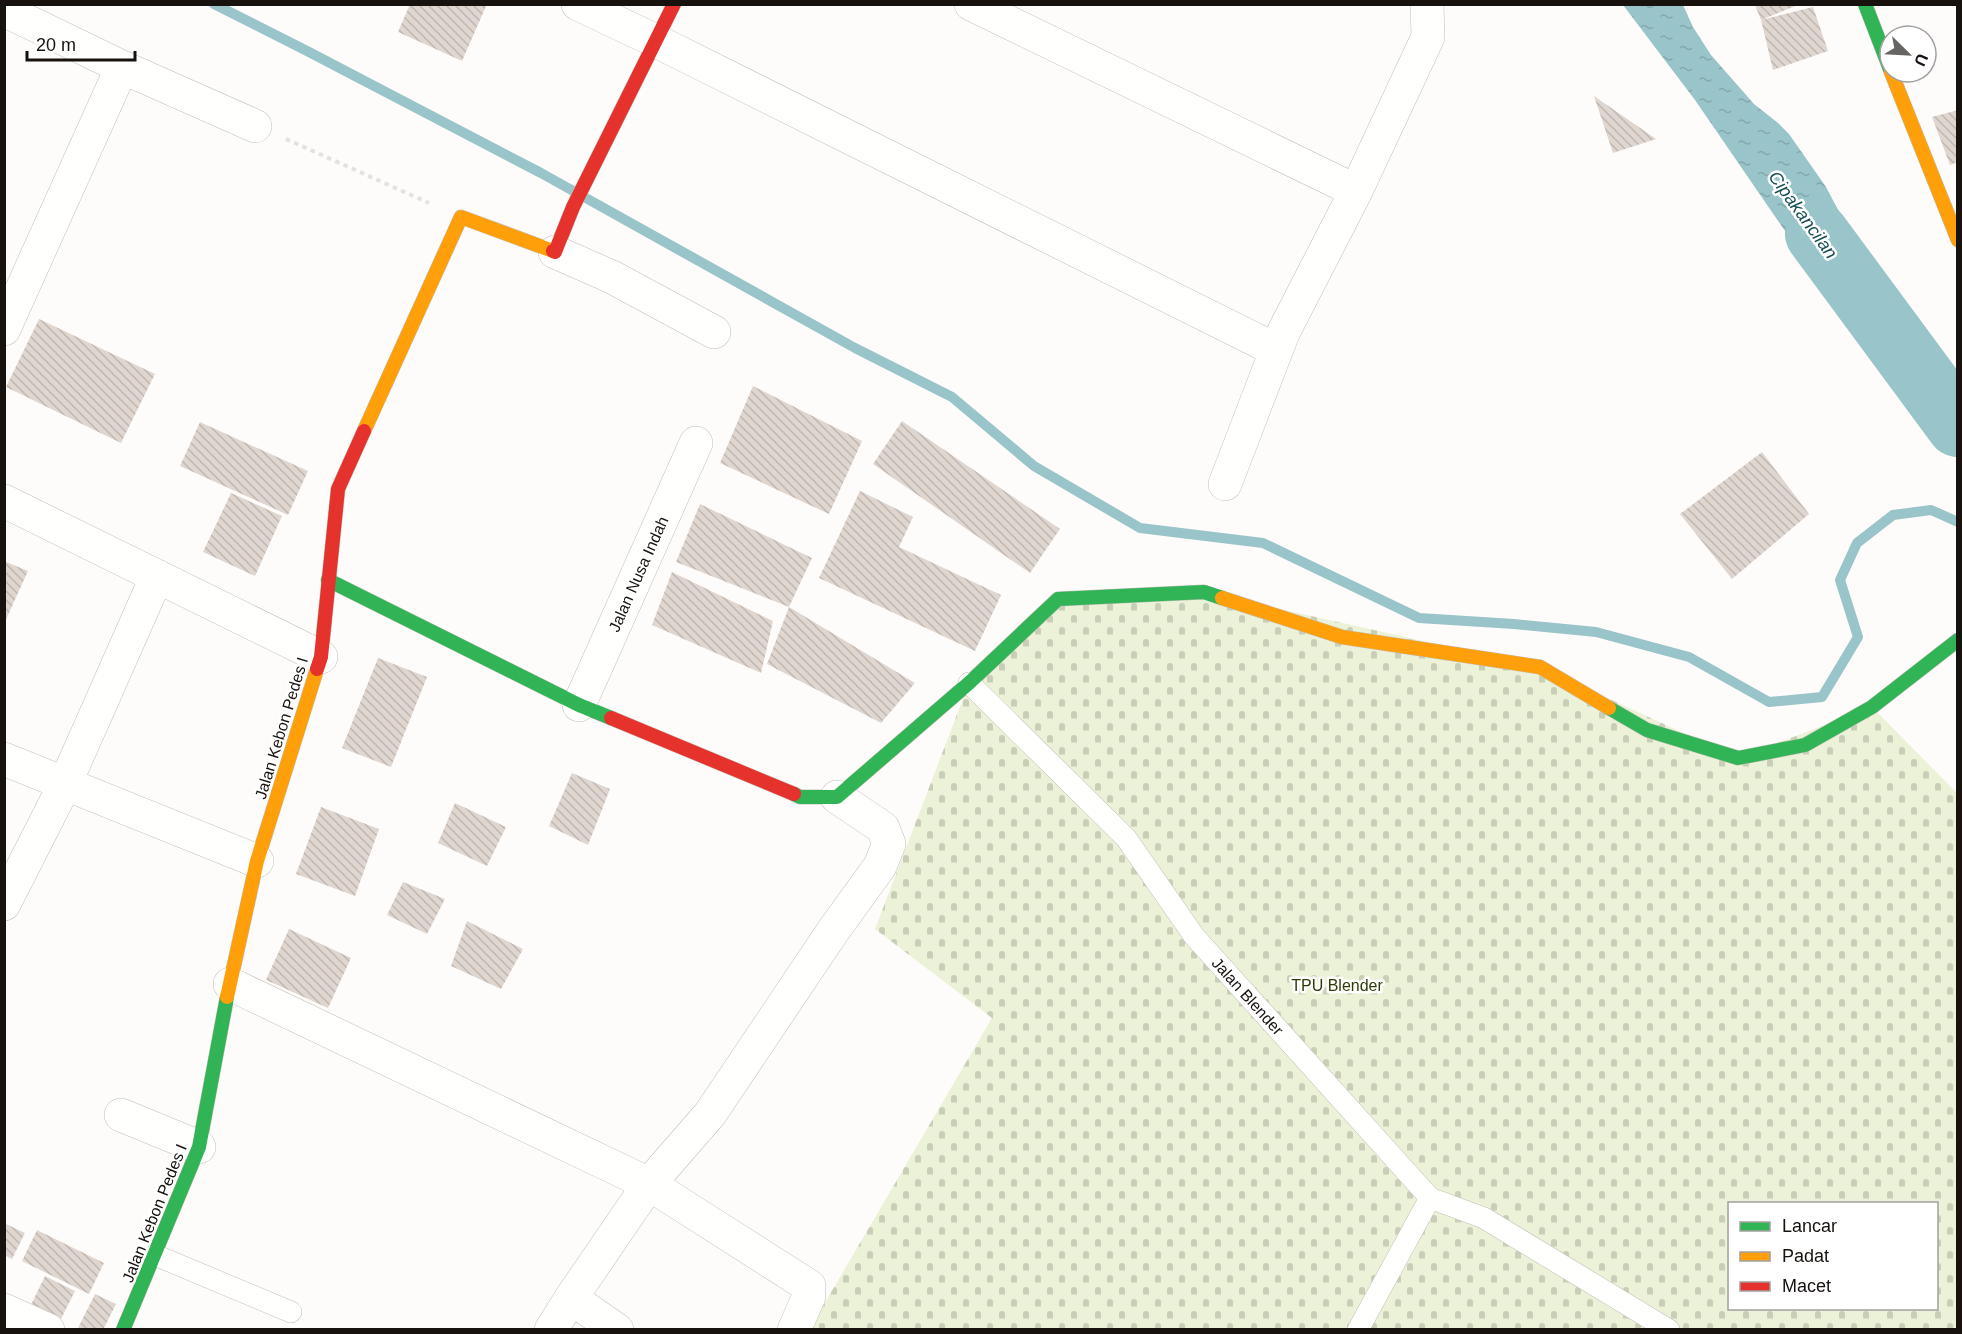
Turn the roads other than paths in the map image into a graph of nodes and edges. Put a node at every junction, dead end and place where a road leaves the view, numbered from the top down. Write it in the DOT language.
graph roads {
  1 [pos="578,4"];
  2 [pos="674,4"];
  3 [pos="971,4"];
  4 [pos="1427,4"];
  5 [pos="1865,4"];
  6 [pos="4,10"];
  7 [pos="1878,37"];
  8 [pos="656,41"];
  9 [pos="122,67"];
  10 [pos="1897,84"];
  11 [pos="255,126"];
  12 [pos="1356,191"];
  13 [pos="1958,240"];
  14 [pos="555,252"];
  15 [pos="4,329"];
  16 [pos="714,332"];
  17 [pos="1276,350"];
  18 [pos="696,443"];
  19 [pos="1225,484"];
  20 [pos="4,501"];
  21 [pos="157,576"];
  22 [pos="328,580"];
  23 [pos="1958,640"];
  24 [pos="321,657"];
  25 [pos="969,683"];
  26 [pos="579,705"];
  27 [pos="4,759"];
  28 [pos="65,784"];
  29 [pos="837,797"];
  30 [pos="257,861"];
  31 [pos="4,904"];
  32 [pos="230,984"];
  33 [pos="121,1115"];
  34 [pos="199,1147"];
  35 [pos="649,1184"];
  36 [pos="1430,1198"];
  37 [pos="155,1255"];
  38 [pos="571,1298"];
  39 [pos="4,1310"];
  40 [pos="291,1312"];
  41 [pos="48,1329"];
  42 [pos="123,1329"];
  43 [pos="551,1329"];
  44 [pos="617,1329"];
  45 [pos="794,1329"];
  46 [pos="1358,1329"];
  47 [pos="1670,1329"];
  1 -- 8 [label="street"];
  2 -- 8 [label="street"];
  3 -- 12 [label="street"];
  4 -- 12 [label="street"];
  5 -- 7 [label="street"];
  6 -- 9 [label="street"];
  8 -- 14 [label="street"];
  8 -- 17 [label="street"];
  9 -- 11 [label="street"];
  9 -- 15 [label="street"];
  10 -- 13 [label="street"];
  12 -- 17 [label="street"];
  14 -- 16 [label="street"];
  14 -- 22 [label="street, Jalan Kebon Pedes I"];
  17 -- 19 [label="street"];
  18 -- 26 [label="street, Jalan Nusa Indah"];
  20 -- 21 [label="street"];
  21 -- 24 [label="street"];
  21 -- 28 [label="street"];
  22 -- 24 [label="street, Jalan Kebon Pedes I"];
  22 -- 26 [label="street"];
  23 -- 25 [label="street"];
  24 -- 30 [label="street, Jalan Kebon Pedes I"];
  25 -- 29 [label="street"];
  25 -- 36 [label="lane, Jalan Blender"];
  26 -- 29 [label="street"];
  27 -- 28 [label="street"];
  28 -- 30 [label="street"];
  28 -- 31 [label="street"];
  29 -- 35 [label="street"];
  30 -- 32 [label="street, Jalan Kebon Pedes I"];
  32 -- 34 [label="street, Jalan Kebon Pedes I"];
  32 -- 35 [label="street"];
  33 -- 34 [label="street"];
  34 -- 37 [label="street, Jalan Kebon Pedes I"];
  35 -- 38 [label="street"];
  35 -- 45 [label="street"];
  36 -- 46 [label="lane"];
  36 -- 47 [label="lane"];
  37 -- 40 [label="lane"];
  37 -- 42 [label="street, Jalan Kebon Pedes I"];
  38 -- 43 [label="street"];
  38 -- 44 [label="street"];
  39 -- 41 [label="street"];
}
